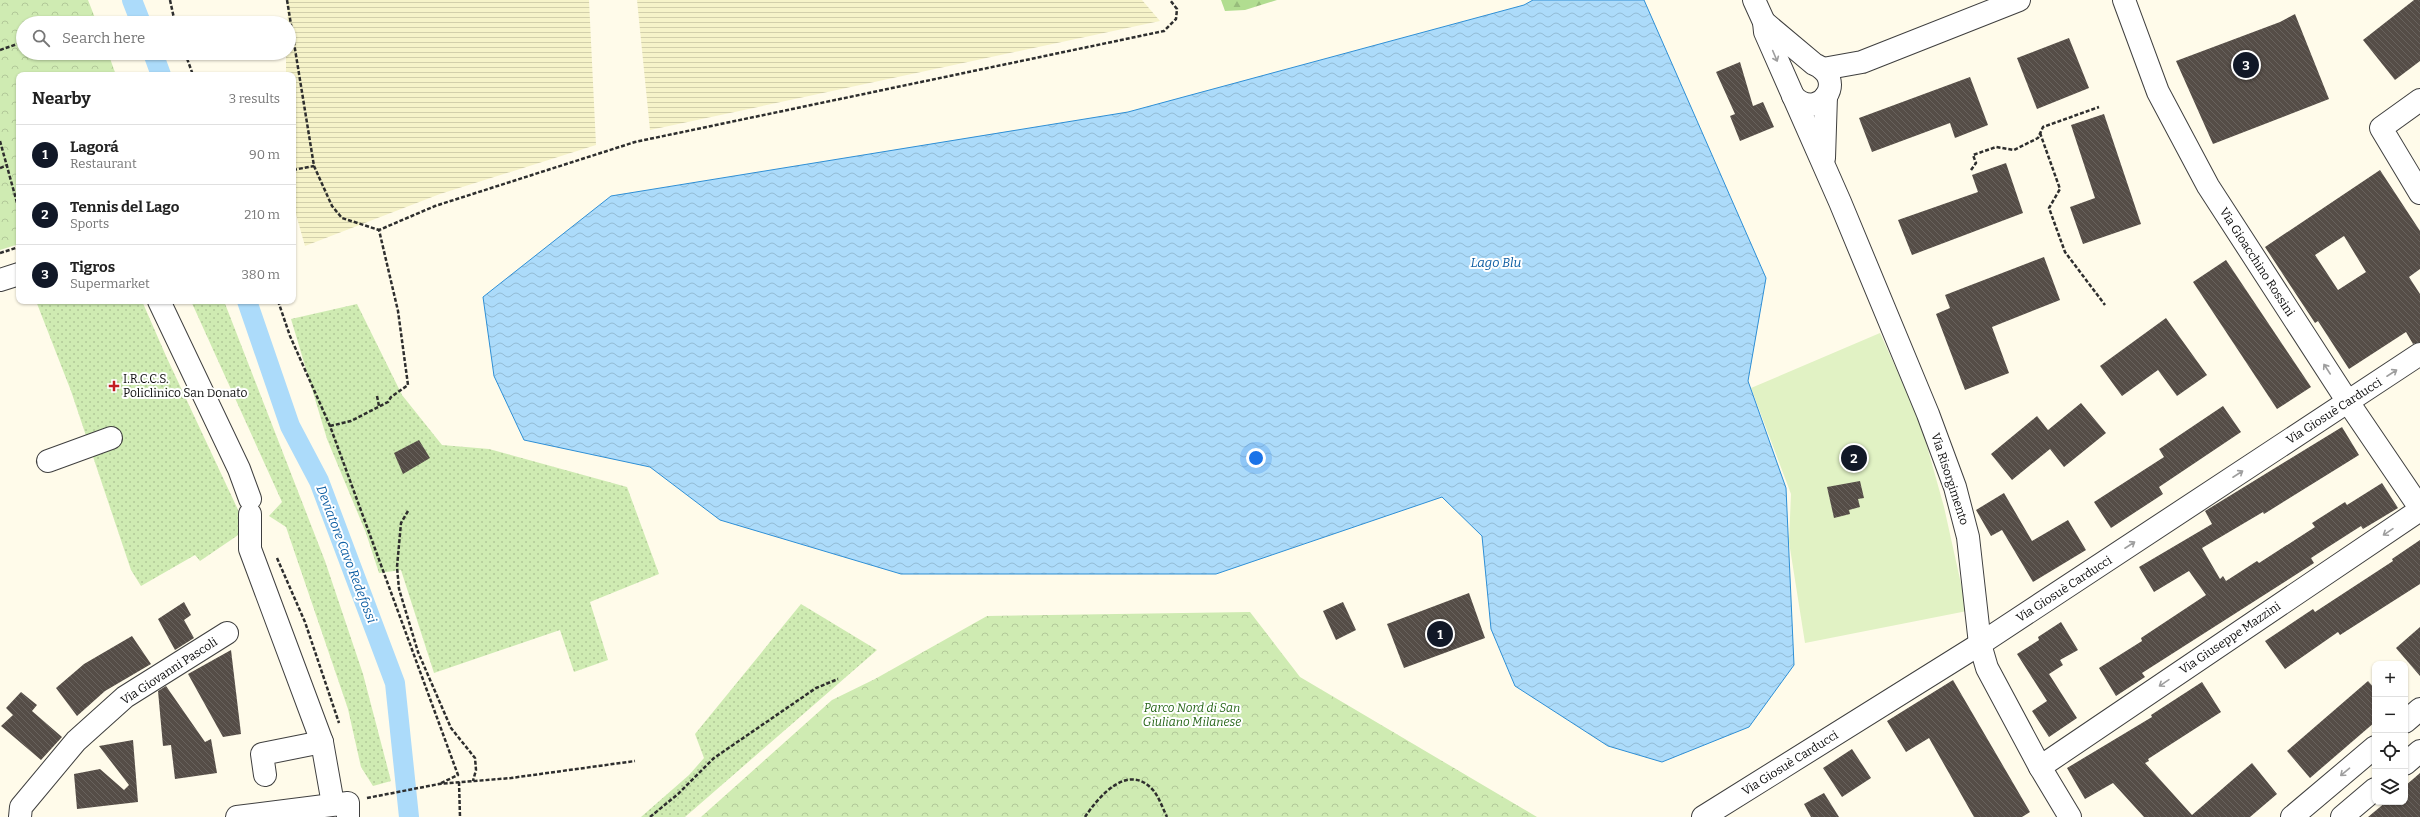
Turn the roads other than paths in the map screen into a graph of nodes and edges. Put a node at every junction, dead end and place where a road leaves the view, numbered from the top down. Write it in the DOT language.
graph roads {
  1 [pos="1754,0"];
  2 [pos="2018,0"];
  3 [pos="2124,0"];
  4 [pos="1764,22"];
  5 [pos="1823,78"];
  6 [pos="1791,93"];
  7 [pos="2420,100"];
  8 [pos="1824,164"];
  9 [pos="2420,193"];
  10 [pos="16,275"];
  11 [pos="0,280"];
  12 [pos="159,304"];
  13 [pos="2420,354"];
  14 [pos="2348,402"];
  15 [pos="111,438"];
  16 [pos="48,462"];
  17 [pos="2420,509"];
  18 [pos="227,633"];
  19 [pos="1980,644"];
  20 [pos="322,742"];
  21 [pos="2372,750"];
  22 [pos="2420,751"];
  23 [pos="2408,761"];
  24 [pos="2040,767"];
  25 [pos="265,775"];
  26 [pos="2372,792"];
  27 [pos="343,808"];
  28 [pos="20,817"];
  29 [pos="237,817"];
  30 [pos="1703,817"];
  31 [pos="2070,817"];
  32 [pos="2292,817"];
  33 [pos="2342,817"];
  1 -- 4 [label="street, Via Risorgimento"];
  2 -- 5 [label="street"];
  14 -- 3 [label="street, Via Gioacchino Rossini, one-way"];
  4 -- 5 [label="street, Via Risorgimento"];
  4 -- 6 [label="street, Via Risorgimento, one-way"];
  5 -- 6 [label="street"];
  5 -- 6 [label="street"];
  5 -- 8 [label="street, Via Risorgimento"];
  6 -- 8 [label="street, Via Risorgimento"];
  7 -- 9 [label="street"];
  8 -- 19 [label="street, Via Risorgimento"];
  10 -- 11 [label="street"];
  12 -- 20 [label="street"];
  14 -- 13 [label="street, Via Giosuè Carducci, one-way"];
  14 -- 17 [label="street, Via Gioacchino Rossini"];
  19 -- 14 [label="street, Via Giosuè Carducci, one-way"];
  15 -- 16 [label="street"];
  17 -- 24 [label="street, Via Giuseppe Mazzini, one-way"];
  18 -- 28 [label="street, Via Giovanni Pascoli"];
  19 -- 24 [label="street, Via Risorgimento"];
  19 -- 30 [label="street, Via Giosuè Carducci"];
  20 -- 25 [label="street"];
  20 -- 27 [label="street"];
  21 -- 32 [label="street, one-way"];
  22 -- 23 [label="street"];
  24 -- 31 [label="street, Via Risorgimento"];
  26 -- 33 [label="street"];
  27 -- 29 [label="street"];
}
